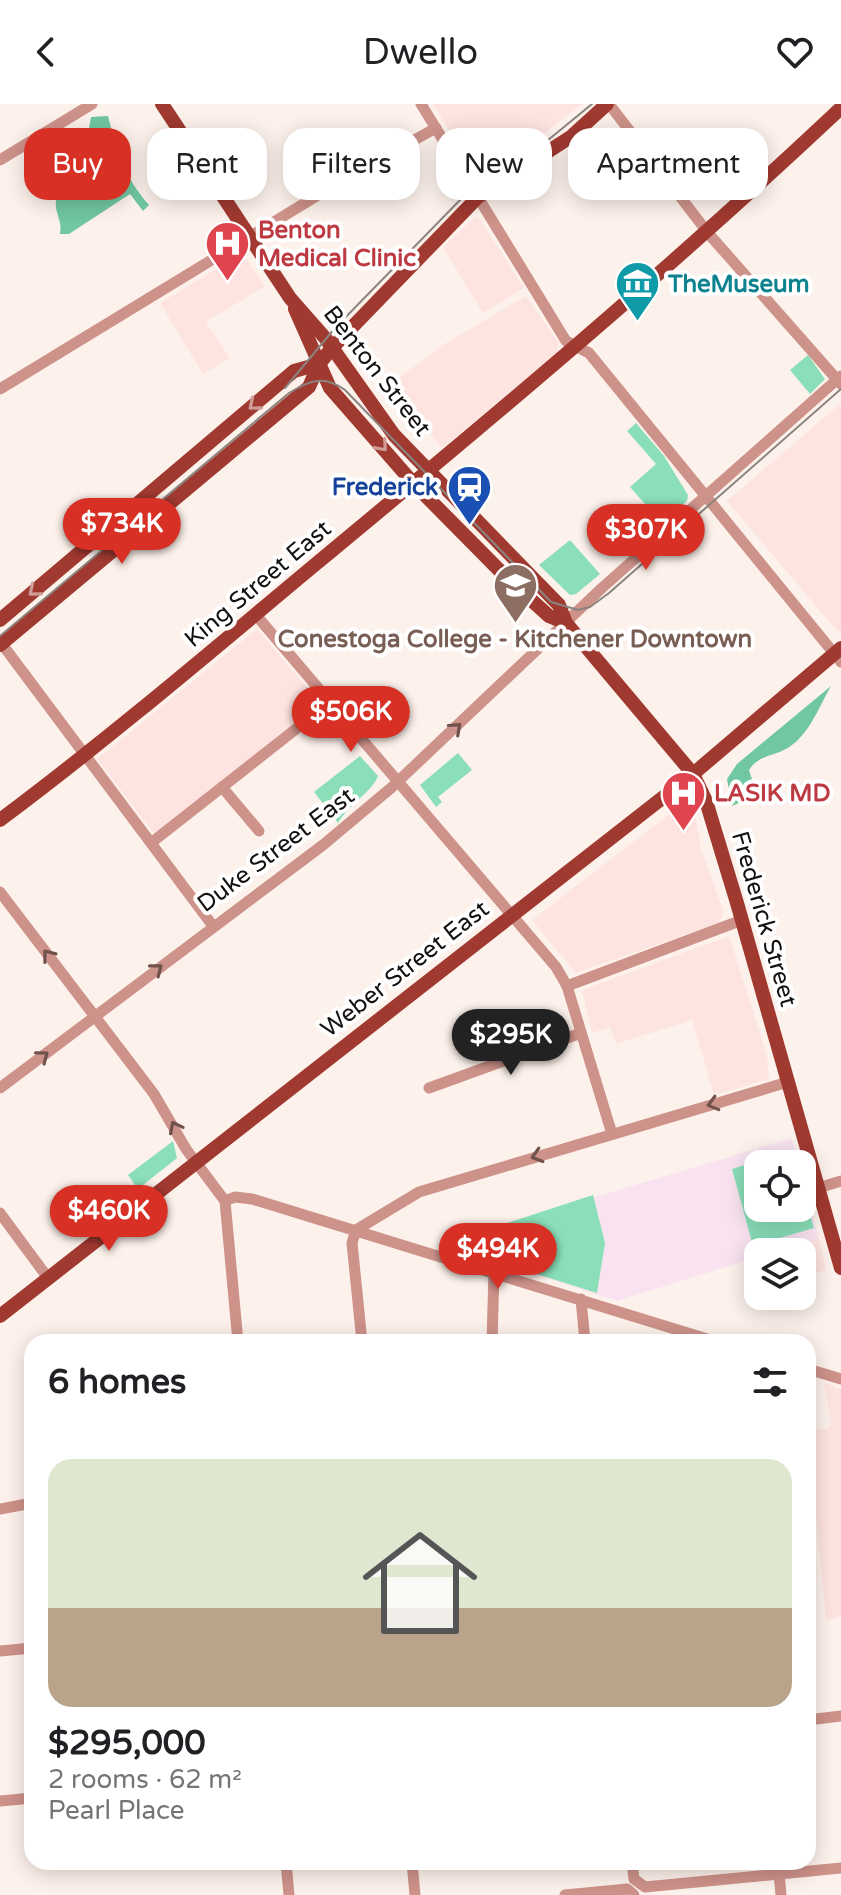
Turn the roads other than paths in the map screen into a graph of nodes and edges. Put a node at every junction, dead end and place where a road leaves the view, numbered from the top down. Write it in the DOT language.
graph roads {
  1 [pos="92,104"];
  2 [pos="162,104"];
  3 [pos="421,104"];
  4 [pos="608,104"];
  5 [pos="841,108"];
  6 [pos="436,128"];
  7 [pos="552,149"];
  8 [pos="0,160"];
  9 [pos="475,200"];
  10 [pos="480,200"];
  11 [pos="708,233"];
  12 [pos="250,236"];
  13 [pos="290,298"];
  14 [pos="578,347"];
  15 [pos="332,348"];
  16 [pos="319,364"];
  17 [pos="840,380"];
  18 [pos="309,387"];
  19 [pos="330,388"];
  20 [pos="0,389"];
  21 [pos="430,471"];
  22 [pos="414,484"];
  23 [pos="704,497"];
  24 [pos="256,615"];
  25 [pos="0,620"];
  26 [pos="566,623"];
  27 [pos="1,645"];
  28 [pos="839,655"];
  29 [pos="329,703"];
  30 [pos="86,756"];
  31 [pos="693,774"];
  32 [pos="399,781"];
  33 [pos="222,787"];
  34 [pos="0,820"];
  35 [pos="259,831"];
  36 [pos="151,843"];
  37 [pos="0,892"];
  38 [pos="512,914"];
  39 [pos="742,920"];
  40 [pos="213,926"];
  41 [pos="567,986"];
  42 [pos="95,1017"];
  43 [pos="581,1033"];
  44 [pos="788,1082"];
  45 [pos="0,1088"];
  46 [pos="429,1088"];
  47 [pos="612,1134"];
  48 [pos="195,1161"];
  49 [pos="841,1181"];
  50 [pos="818,1188"];
  51 [pos="225,1201"];
  52 [pos="0,1213"];
  53 [pos="356,1230"];
  54 [pos="841,1268"];
  55 [pos="494,1272"];
  56 [pos="48,1278"];
  57 [pos="581,1299"];
  58 [pos="0,1316"];
  59 [pos="237,1334"];
  60 [pos="361,1334"];
  61 [pos="492,1334"];
  62 [pos="584,1334"];
  63 [pos="692,1334"];
  64 [pos="816,1371"];
  65 [pos="841,1379"];
  66 [pos="24,1504"];
  67 [pos="0,1509"];
  68 [pos="24,1649"];
  69 [pos="0,1651"];
  70 [pos="841,1716"];
  71 [pos="816,1719"];
  72 [pos="24,1799"];
  73 [pos="0,1801"];
  74 [pos="816,1868"];
  75 [pos="841,1868"];
  76 [pos="287,1870"];
  77 [pos="413,1870"];
  78 [pos="633,1870"];
  79 [pos="765,1870"];
  80 [pos="778,1870"];
  81 [pos="635,1891"];
  82 [pos="289,1895"];
  83 [pos="415,1895"];
  84 [pos="565,1895"];
  85 [pos="781,1895"];
  1 -- 8 [label="street"];
  2 -- 12 [label="main road, Benton Street"];
  3 -- 6 [label="street"];
  4 -- 7 [label="main road"];
  4 -- 11 [label="street"];
  5 -- 11 [label="main road, King Street East"];
  6 -- 12 [label="street"];
  9 -- 15 [label="main road"];
  10 -- 14 [label="street"];
  11 -- 14 [label="main road, King Street East"];
  11 -- 17 [label="street"];
  12 -- 13 [label="main road, Benton Street"];
  12 -- 20 [label="street"];
  13 -- 15 [label="main road, Benton Street"];
  13 -- 16 [label="main road, Benton Street"];
  14 -- 21 [label="main road, King Street East"];
  14 -- 23 [label="street"];
  15 -- 16 [label="main road"];
  15 -- 21 [label="main road, Benton Street"];
  16 -- 18 [label="main road"];
  16 -- 19 [label="main road, Benton Street"];
  16 -- 25 [label="main road, one-way"];
  17 -- 23 [label="street, Duke Street East"];
  18 -- 19 [label="main road"];
  18 -- 27 [label="main road"];
  19 -- 22 [label="main road, Benton Street, one-way"];
  21 -- 22 [label="main road, King Street East"];
  21 -- 26 [label="main road, Frederick Street"];
  22 -- 24 [label="main road, King Street East"];
  22 -- 26 [label="main road, Frederick Street"];
  23 -- 26 [label="street, Duke Street East"];
  23 -- 28 [label="street"];
  24 -- 29 [label="street"];
  24 -- 30 [label="main road, King Street East"];
  26 -- 31 [label="main road, Frederick Street"];
  32 -- 26 [label="street, Duke Street East, one-way"];
  27 -- 30 [label="street"];
  28 -- 31 [label="main road, Weber Street East"];
  29 -- 32 [label="street"];
  29 -- 33 [label="street"];
  30 -- 34 [label="main road, King Street East"];
  30 -- 36 [label="street"];
  31 -- 38 [label="main road, Weber Street East"];
  31 -- 39 [label="main road, Frederick Street"];
  32 -- 38 [label="street"];
  32 -- 40 [label="street, Duke Street East"];
  33 -- 35 [label="street"];
  33 -- 36 [label="street"];
  36 -- 40 [label="street"];
  42 -- 37 [label="street, one-way"];
  38 -- 41 [label="street"];
  38 -- 48 [label="main road, Weber Street East"];
  39 -- 41 [label="street"];
  39 -- 44 [label="main road, Frederick Street"];
  42 -- 40 [label="street, Duke Street East, one-way"];
  41 -- 43 [label="street"];
  45 -- 42 [label="street, Duke Street East, one-way"];
  48 -- 42 [label="street, one-way"];
  43 -- 46 [label="street"];
  43 -- 47 [label="street"];
  44 -- 47 [label="street, one-way"];
  44 -- 50 [label="main road, Frederick Street"];
  47 -- 53 [label="street, one-way"];
  48 -- 51 [label="street"];
  48 -- 56 [label="main road, Weber Street East"];
  49 -- 50 [label="street"];
  50 -- 54 [label="main road, Frederick Street"];
  51 -- 53 [label="street"];
  51 -- 59 [label="street"];
  52 -- 56 [label="street"];
  53 -- 55 [label="street"];
  53 -- 60 [label="street"];
  55 -- 57 [label="street"];
  55 -- 61 [label="street"];
  56 -- 58 [label="main road, Weber Street East"];
  57 -- 62 [label="street"];
  57 -- 63 [label="street"];
  64 -- 65 [label="street"];
  66 -- 67 [label="street"];
  68 -- 69 [label="street"];
  70 -- 71 [label="street"];
  72 -- 73 [label="street"];
  74 -- 75 [label="street"];
  76 -- 82 [label="street"];
  77 -- 83 [label="street"];
  78 -- 81 [label="street"];
  79 -- 81 [label="street"];
  80 -- 85 [label="street"];
  81 -- 84 [label="street"];
}
